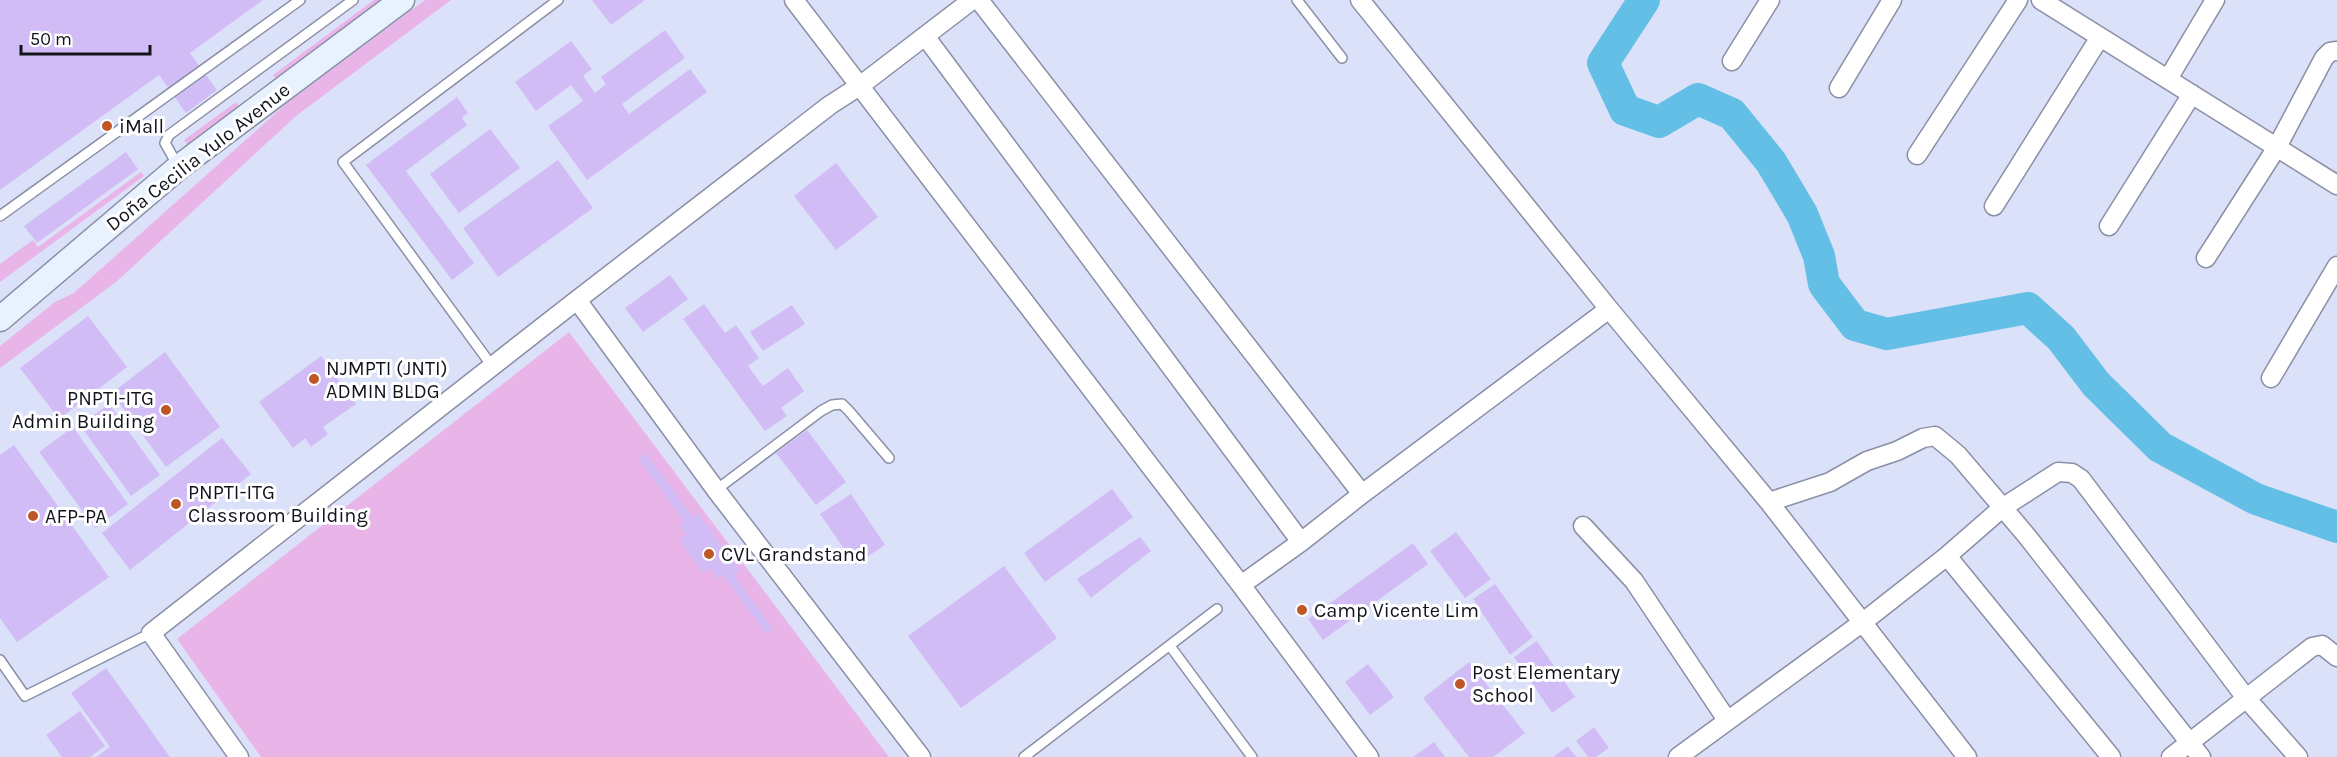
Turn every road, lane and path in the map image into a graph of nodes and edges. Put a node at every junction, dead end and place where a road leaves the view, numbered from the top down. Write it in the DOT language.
graph roads {
  1 [pos="300,0"];
  2 [pos="353,0"];
  3 [pos="402,0"];
  4 [pos="558,0"];
  5 [pos="794,0"];
  6 [pos="972,0"];
  7 [pos="979,0"];
  8 [pos="1298,0"];
  9 [pos="1360,0"];
  10 [pos="1770,0"];
  11 [pos="1892,0"];
  12 [pos="2018,0"];
  13 [pos="2041,0"];
  14 [pos="2215,0"];
  15 [pos="925,36"];
  16 [pos="2100,37"];
  17 [pos="2337,51"];
  18 [pos="1342,58"];
  19 [pos="1732,61"];
  20 [pos="2168,79"];
  21 [pos="861,85"];
  22 [pos="1839,88"];
  23 [pos="2192,94"];
  24 [pos="2277,147"];
  25 [pos="1917,155"];
  26 [pos="179,167"];
  27 [pos="2337,185"];
  28 [pos="1994,206"];
  29 [pos="0,216"];
  30 [pos="2109,226"];
  31 [pos="2206,258"];
  32 [pos="2337,266"];
  33 [pos="577,300"];
  34 [pos="1609,309"];
  35 [pos="0,320"];
  36 [pos="492,366"];
  37 [pos="2271,378"];
  38 [pos="889,458"];
  39 [pos="716,490"];
  40 [pos="1362,494"];
  41 [pos="1769,502"];
  42 [pos="2002,508"];
  43 [pos="1583,526"];
  44 [pos="1301,542"];
  45 [pos="1947,556"];
  46 [pos="1241,585"];
  47 [pos="1217,609"];
  48 [pos="1863,622"];
  49 [pos="152,633"];
  50 [pos="1170,646"];
  51 [pos="2337,657"];
  52 [pos="0,660"];
  53 [pos="2246,698"];
  54 [pos="1728,720"];
  55 [pos="2195,750"];
  56 [pos="239,757"];
  57 [pos="921,757"];
  58 [pos="1024,757"];
  59 [pos="1252,757"];
  60 [pos="1370,757"];
  61 [pos="1678,757"];
  62 [pos="1967,757"];
  63 [pos="2111,757"];
  64 [pos="2171,757"];
  65 [pos="2298,757"];
  1 -- 29 [label="lane"];
  2 -- 26 [label="lane"];
  3 -- 26 [label="main road, Doña Cecilia Yulo Avenue"];
  4 -- 36 [label="lane"];
  5 -- 21 [label="street"];
  6 -- 15 [label="street"];
  7 -- 40 [label="street"];
  8 -- 18 [label="lane"];
  9 -- 34 [label="street"];
  10 -- 19 [label="street"];
  11 -- 22 [label="street"];
  12 -- 25 [label="street"];
  13 -- 16 [label="street"];
  14 -- 20 [label="street"];
  15 -- 21 [label="street"];
  15 -- 44 [label="street"];
  16 -- 20 [label="street"];
  16 -- 28 [label="street"];
  17 -- 24 [label="street"];
  20 -- 23 [label="street"];
  21 -- 33 [label="street"];
  21 -- 46 [label="street"];
  23 -- 24 [label="street"];
  23 -- 30 [label="street"];
  24 -- 27 [label="street"];
  24 -- 31 [label="street"];
  26 -- 35 [label="main road, Doña Cecilia Yulo Avenue"];
  32 -- 37 [label="street"];
  33 -- 36 [label="street"];
  33 -- 39 [label="street"];
  34 -- 40 [label="street"];
  34 -- 41 [label="street"];
  36 -- 49 [label="street"];
  38 -- 39 [label="lane"];
  39 -- 57 [label="street"];
  40 -- 44 [label="street"];
  41 -- 42 [label="street"];
  41 -- 48 [label="street"];
  42 -- 45 [label="street"];
  42 -- 53 [label="street"];
  42 -- 55 [label="street"];
  43 -- 54 [label="street"];
  44 -- 46 [label="street"];
  45 -- 48 [label="street"];
  45 -- 63 [label="street"];
  46 -- 60 [label="street"];
  47 -- 50 [label="lane"];
  48 -- 54 [label="street"];
  48 -- 62 [label="street"];
  49 -- 52 [label="lane"];
  49 -- 56 [label="street"];
  50 -- 58 [label="lane"];
  50 -- 59 [label="lane"];
  51 -- 53 [label="street"];
  53 -- 55 [label="street"];
  53 -- 65 [label="street"];
  54 -- 61 [label="street"];
  55 -- 64 [label="street"];
}
